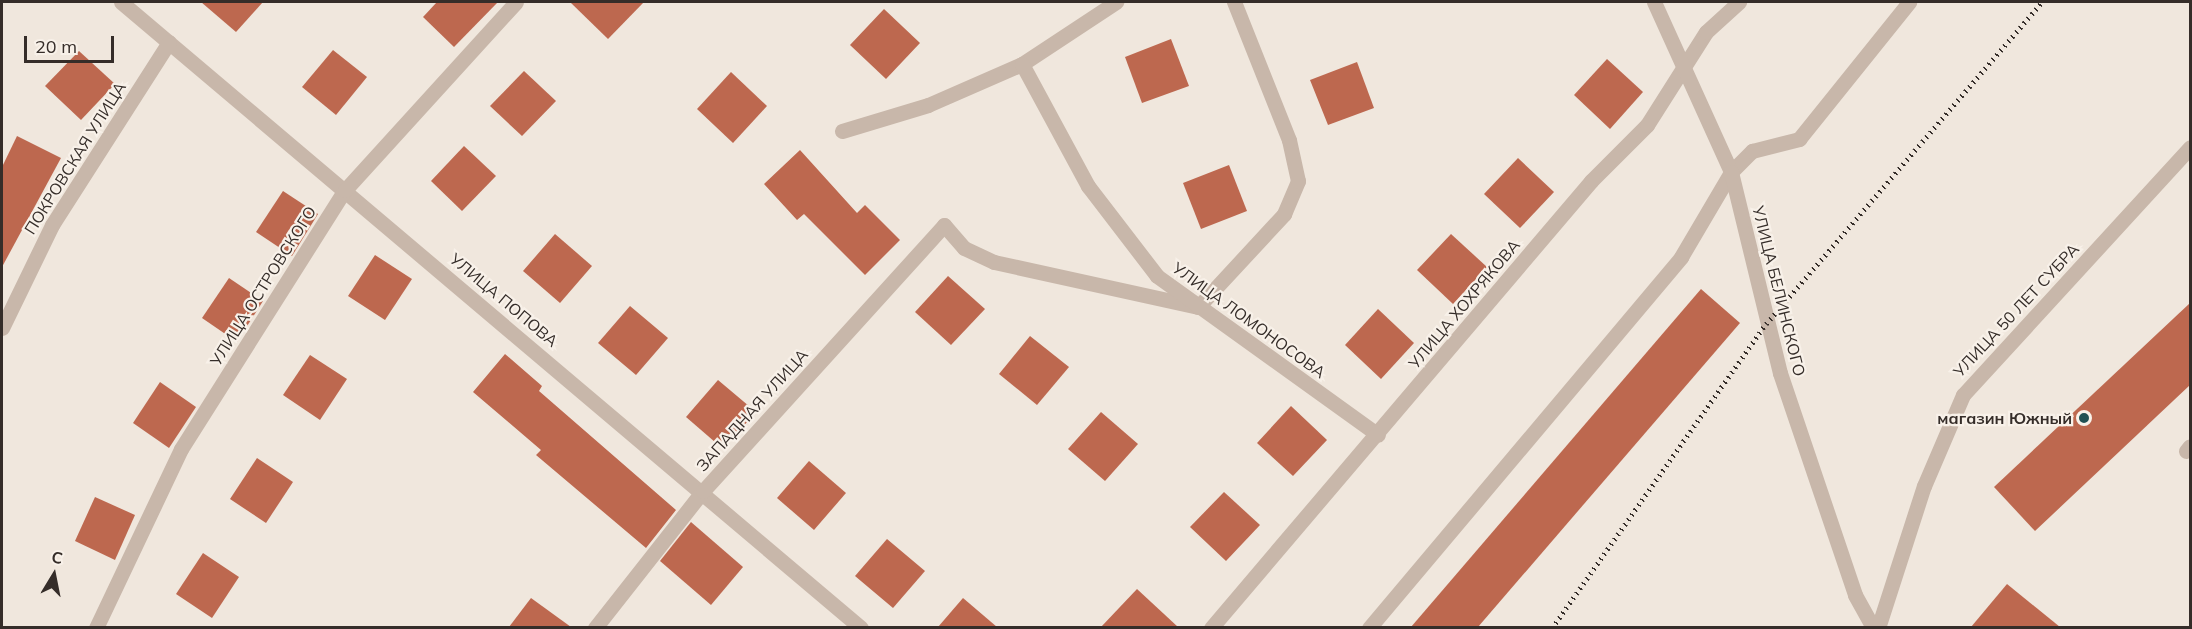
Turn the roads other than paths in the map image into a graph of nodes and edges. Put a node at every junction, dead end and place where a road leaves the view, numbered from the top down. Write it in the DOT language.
graph roads {
  1 [pos="121,2"];
  2 [pos="516,2"];
  3 [pos="1116,2"];
  4 [pos="1234,2"];
  5 [pos="1654,2"];
  6 [pos="1739,2"];
  7 [pos="1909,2"];
  8 [pos="169,42"];
  9 [pos="1022,64"];
  10 [pos="1685,68"];
  11 [pos="842,131"];
  12 [pos="2190,147"];
  13 [pos="1731,172"];
  14 [pos="345,190"];
  15 [pos="1198,307"];
  16 [pos="2,328"];
  17 [pos="1377,435"];
  18 [pos="703,491"];
  19 [pos="96,627"];
  20 [pos="595,627"];
  21 [pos="861,627"];
  22 [pos="1211,627"];
  23 [pos="1369,627"];
  24 [pos="1873,627"];
  25 [pos="1878,627"];
  1 -- 8 [label="street, УЛИЦА ПОПОВА"];
  2 -- 14 [label="street, УЛИЦА ОСТРОВСКОГО"];
  3 -- 9 [label="street"];
  4 -- 15 [label="street"];
  5 -- 10 [label="street, УЛИЦА БЕЛИНСКОГО"];
  6 -- 10 [label="street, УЛИЦА ХОХРЯКОВА"];
  7 -- 13 [label="street"];
  8 -- 14 [label="street, УЛИЦА ПОПОВА"];
  8 -- 16 [label="street, ПОКРОВCКАЯ УЛИЦА"];
  9 -- 11 [label="street"];
  9 -- 15 [label="street, УЛИЦА ЛОМОНОСОВА"];
  10 -- 13 [label="street, УЛИЦА БЕЛИНСКОГО"];
  10 -- 17 [label="street, УЛИЦА ХОХРЯКОВА"];
  12 -- 25 [label="street, УЛИЦА 50 ЛЕТ СУБРА"];
  13 -- 23 [label="street"];
  13 -- 24 [label="street, УЛИЦА БЕЛИНСКОГО"];
  14 -- 18 [label="street, УЛИЦА ПОПОВА"];
  14 -- 19 [label="street, УЛИЦА ОСТРОВСКОГО"];
  15 -- 17 [label="street, УЛИЦА ЛОМОНОСОВА"];
  15 -- 18 [label="street, ЗАПАДНАЯ УЛИЦА"];
  17 -- 22 [label="street, УЛИЦА ХОХРЯКОВА"];
  18 -- 20 [label="street, ЗАПАДНАЯ УЛИЦА"];
  18 -- 21 [label="street, УЛИЦА ПОПОВА"];
}
